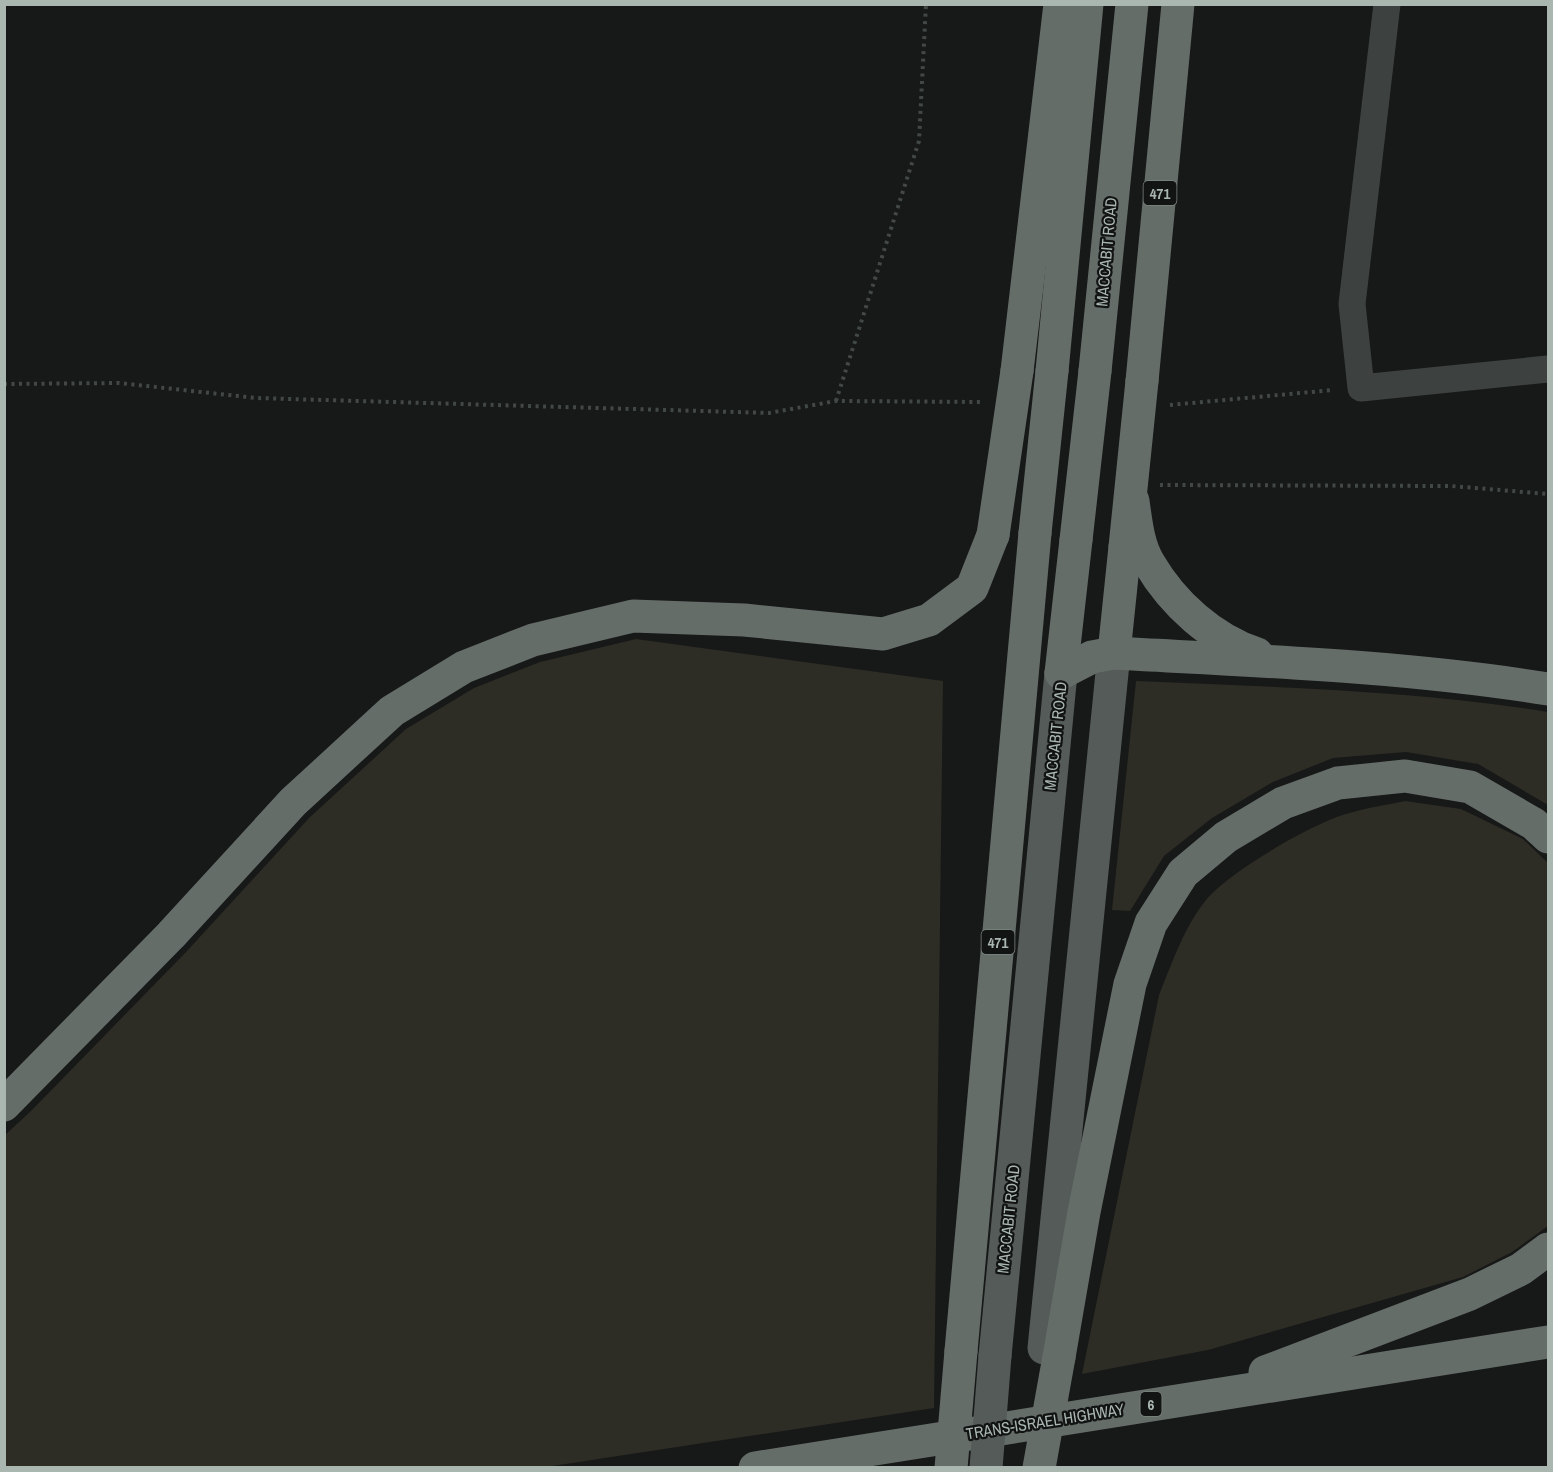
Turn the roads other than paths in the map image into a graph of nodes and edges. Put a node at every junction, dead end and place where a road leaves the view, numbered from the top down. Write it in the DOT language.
graph roads {
  1 [pos="1060,4"];
  2 [pos="1087,4"];
  3 [pos="1132,4"];
  4 [pos="1178,4"];
  5 [pos="1387,4"];
  6 [pos="1548,369"];
  7 [pos="1142,486"];
  8 [pos="1114,653"];
  9 [pos="1278,662"];
  10 [pos="1061,673"];
  11 [pos="1548,689"];
  12 [pos="1548,837"];
  13 [pos="4,1105"];
  14 [pos="1548,1249"];
  15 [pos="1548,1342"];
  16 [pos="1051,1352"];
  17 [pos="1200,1397"];
  18 [pos="754,1467"];
  19 [pos="951,1467"];
  20 [pos="986,1467"];
  21 [pos="1032,1467"];
  22 [pos="1039,1467"];
  1 -- 13 [label="highway, bridge"];
  2 -- 19 [label="highway, 471, bridge"];
  3 -- 10 [label="highway, MACCABIT ROAD / 471, bridge"];
  4 -- 7 [label="highway, 471, bridge"];
  5 -- 6 [label="street"];
  7 -- 8 [label="highway, 471, bridge"];
  7 -- 9 [label="highway, bridge"];
  8 -- 9 [label="highway"];
  8 -- 10 [label="highway"];
  8 -- 16 [label="main road, 471"];
  9 -- 11 [label="highway"];
  10 -- 20 [label="main road, MACCABIT ROAD / 471, bridge"];
  12 -- 16 [label="highway"];
  14 -- 17 [label="highway"];
  15 -- 17 [label="highway, TRANS-ISRAEL HIGHWAY / 6"];
  16 -- 21 [label="main road, 471"];
  16 -- 22 [label="highway, bridge"];
  17 -- 18 [label="highway, TRANS-ISRAEL HIGHWAY / 6"];
}
